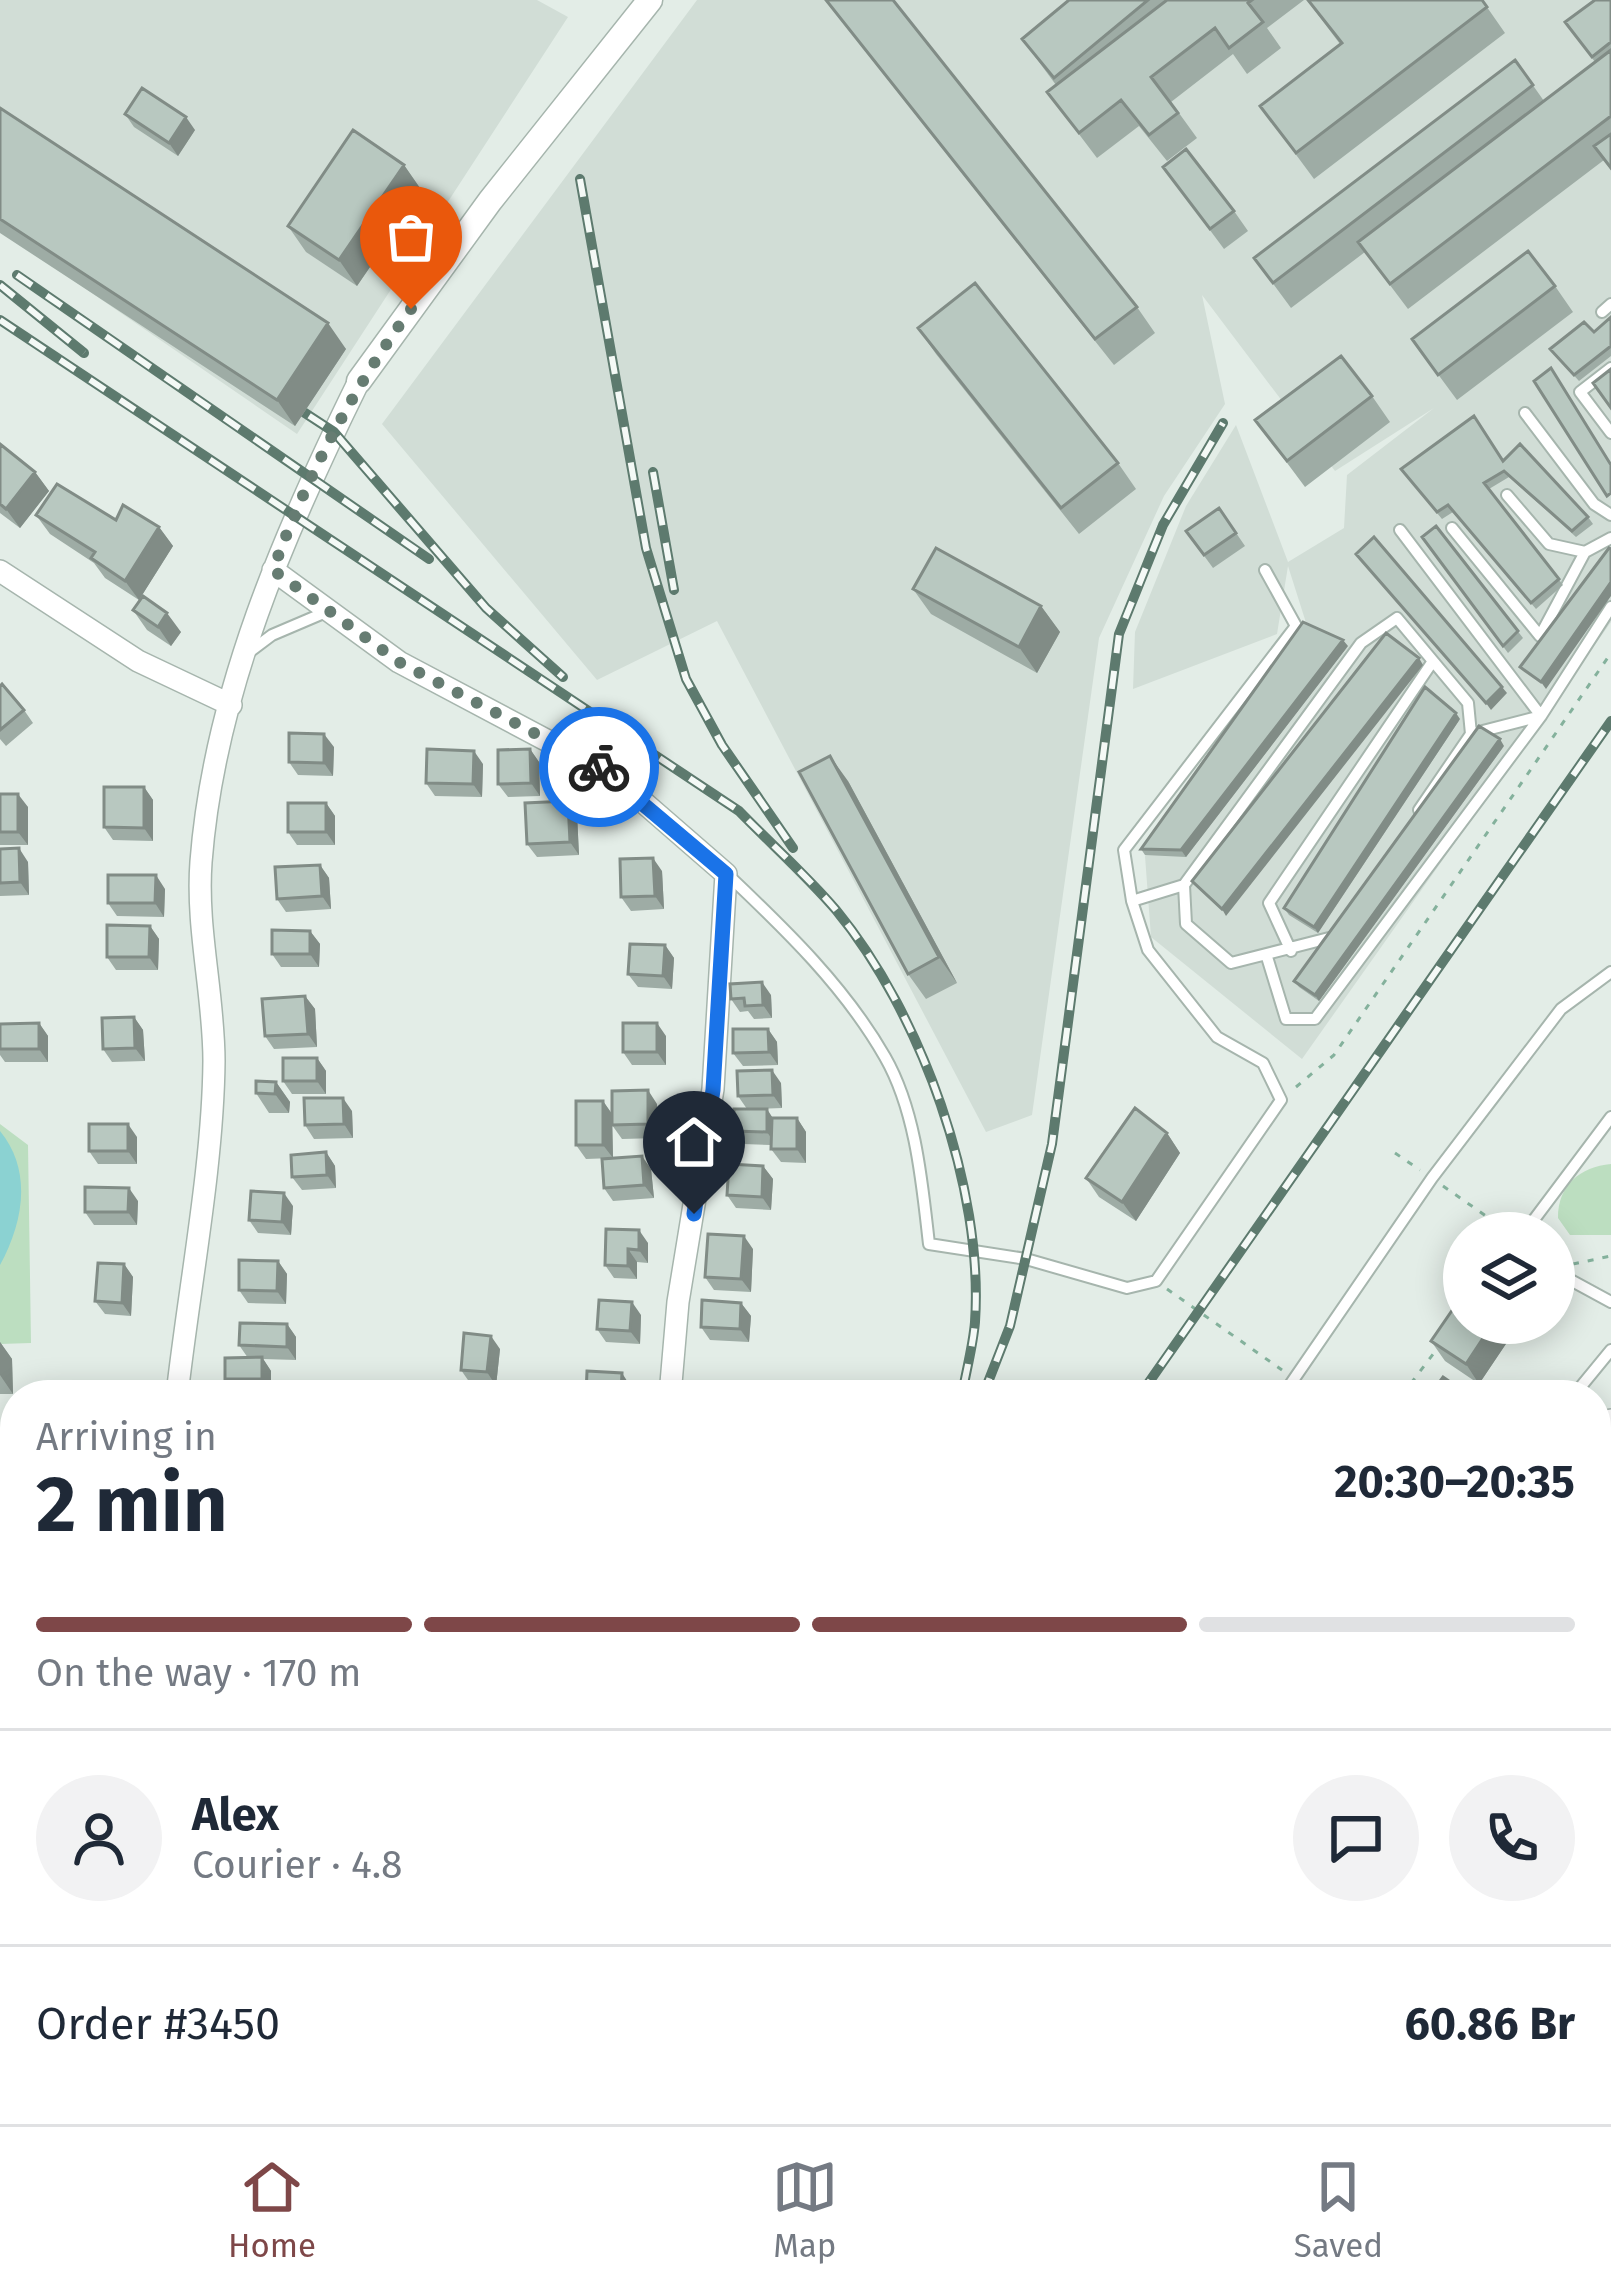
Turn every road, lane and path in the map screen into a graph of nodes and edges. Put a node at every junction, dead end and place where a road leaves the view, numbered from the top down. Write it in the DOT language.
graph roads {
  1 [pos="650,0"];
  2 [pos="1611,368"];
  3 [pos="359,382"];
  4 [pos="1525,413"];
  5 [pos="1611,433"];
  6 [pos="1507,495"];
  7 [pos="1611,514"];
  8 [pos="1452,528"];
  9 [pos="1400,530"];
  10 [pos="1611,538"];
  11 [pos="1585,552"];
  12 [pos="273,570"];
  13 [pos="1265,570"];
  14 [pos="0,572"];
  15 [pos="1611,607"];
  16 [pos="329,610"];
  17 [pos="1611,653"];
  18 [pos="246,654"];
  19 [pos="1433,661"];
  20 [pos="231,705"];
  21 [pos="1541,716"];
  22 [pos="1472,734"];
  23 [pos="1405,829"];
  24 [pos="726,874"];
  25 [pos="1184,885"];
  26 [pos="1132,901"];
  27 [pos="1339,924"];
  28 [pos="1291,951"];
  29 [pos="1267,957"];
  30 [pos="1611,972"];
  31 [pos="1281,1100"];
  32 [pos="1611,1117"];
  33 [pos="1476,1210"];
  34 [pos="1479,1212"];
  35 [pos="1540,1212"];
  36 [pos="1611,1256"];
  37 [pos="1575,1264"];
  38 [pos="1156,1281"];
  39 [pos="1575,1282"];
  40 [pos="1611,1301"];
  41 [pos="1439,1346"];
  42 [pos="1611,1350"];
  43 [pos="1294,1379"];
  44 [pos="179,1380"];
  45 [pos="671,1380"];
  46 [pos="1413,1380"];
  47 [pos="1586,1380"];
  1 -- 3 [label="street"];
  2 -- 5 [label="lane"];
  3 -- 12 [label="street"];
  4 -- 7 [label="lane"];
  6 -- 11 [label="lane"];
  8 -- 11 [label="lane"];
  9 -- 21 [label="lane"];
  10 -- 11 [label="lane"];
  12 -- 16 [label="street"];
  12 -- 18 [label="street"];
  13 -- 26 [label="lane"];
  14 -- 20 [label="street"];
  15 -- 21 [label="lane"];
  16 -- 18 [label="lane"];
  16 -- 24 [label="street"];
  17 -- 31 [label="path"];
  18 -- 20 [label="street"];
  19 -- 22 [label="lane"];
  19 -- 25 [label="lane"];
  19 -- 28 [label="lane"];
  20 -- 44 [label="street"];
  21 -- 22 [label="lane"];
  21 -- 29 [label="lane"];
  22 -- 23 [label="lane"];
  24 -- 38 [label="lane"];
  24 -- 45 [label="street"];
  25 -- 26 [label="lane"];
  25 -- 29 [label="lane"];
  26 -- 31 [label="lane"];
  27 -- 28 [label="lane"];
  28 -- 29 [label="lane"];
  30 -- 43 [label="lane"];
  31 -- 38 [label="lane"];
  32 -- 35 [label="lane"];
  33 -- 34 [label="path"];
  36 -- 37 [label="path"];
  38 -- 43 [label="path"];
  39 -- 40 [label="lane"];
  41 -- 46 [label="path"];
  42 -- 47 [label="lane"];
}
